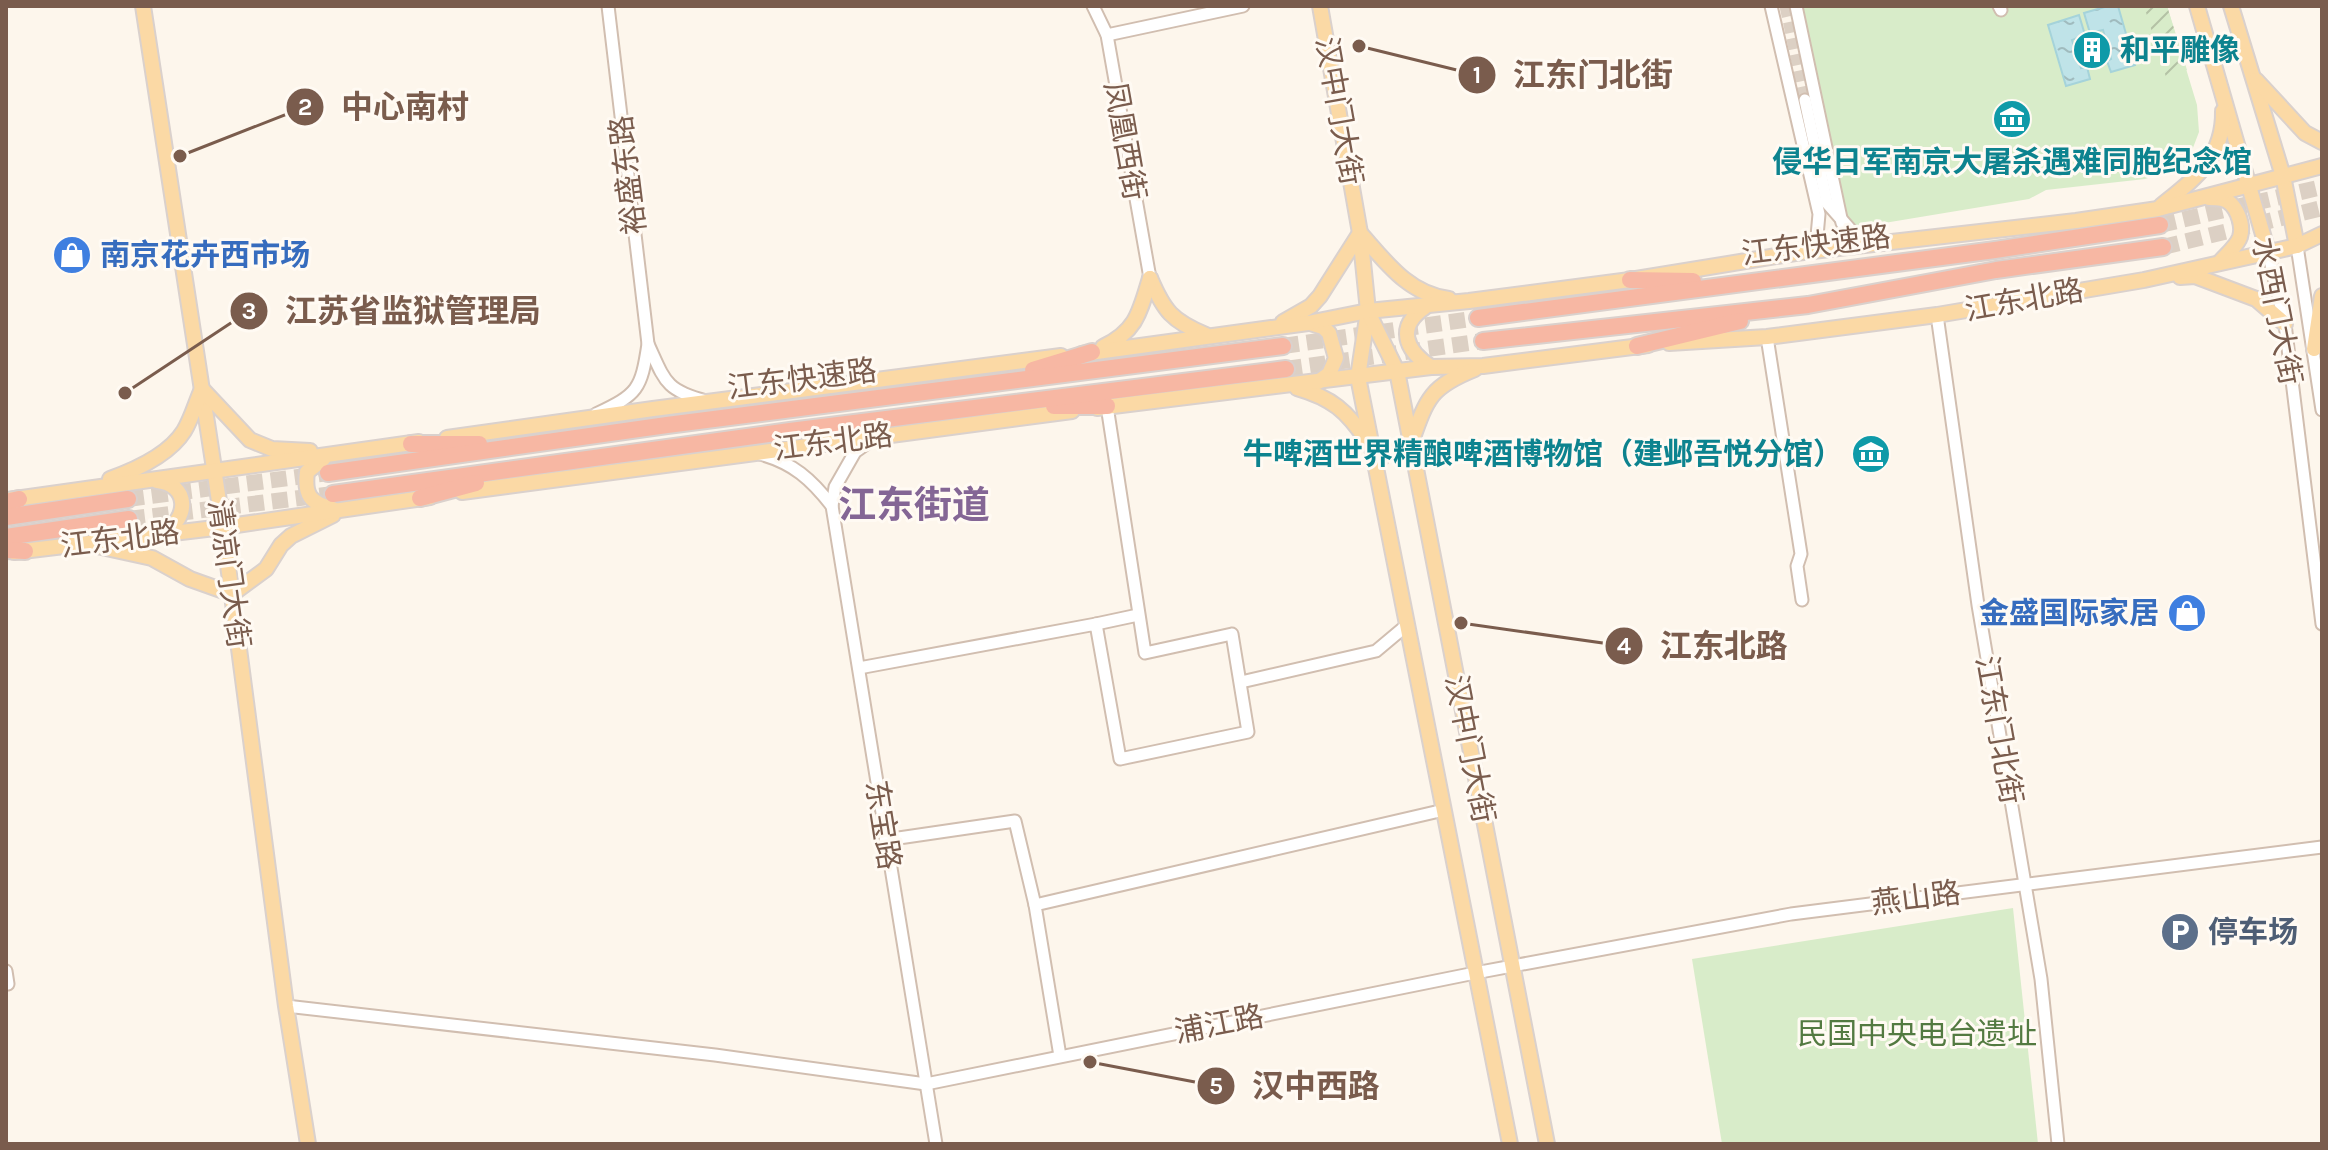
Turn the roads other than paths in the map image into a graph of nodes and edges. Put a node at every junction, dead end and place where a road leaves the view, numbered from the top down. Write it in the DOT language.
graph roads {
  1 [pos="143,6"];
  2 [pos="608,6"];
  3 [pos="1093,6"];
  4 [pos="1243,6"];
  5 [pos="1320,6"];
  6 [pos="1771,6"];
  7 [pos="1795,6"];
  8 [pos="2197,6"];
  9 [pos="2231,6"];
  10 [pos="1801,31"];
  11 [pos="1107,35"];
  12 [pos="1779,37"];
  13 [pos="1807,59"];
  14 [pos="1784,61"];
  15 [pos="2252,75"];
  16 [pos="1814,89"];
  17 [pos="1791,92"];
  18 [pos="2223,96"];
  19 [pos="1805,100"];
  20 [pos="2322,142"];
  21 [pos="2322,166"];
  22 [pos="2283,176"];
  23 [pos="2249,185"];
  24 [pos="2202,197"];
  25 [pos="1827,203"];
  26 [pos="2159,217"];
  27 [pos="1842,223"];
  28 [pos="1360,233"];
  29 [pos="2322,234"];
  30 [pos="1817,236"];
  31 [pos="1864,245"];
  32 [pos="2297,246"];
  33 [pos="2163,247"];
  34 [pos="2268,252"];
  35 [pos="1795,253"];
  36 [pos="2219,263"];
  37 [pos="1150,278"];
  38 [pos="1630,280"];
  39 [pos="2144,280"];
  40 [pos="1751,281"];
  41 [pos="2322,296"];
  42 [pos="1469,301"];
  43 [pos="1808,305"];
  44 [pos="1426,306"];
  45 [pos="1368,311"];
  46 [pos="1937,315"];
  47 [pos="1478,318"];
  48 [pos="1308,323"];
  49 [pos="2285,324"];
  50 [pos="1275,327"];
  51 [pos="1209,336"];
  52 [pos="1767,337"];
  53 [pos="1483,341"];
  54 [pos="648,344"];
  55 [pos="1283,346"];
  56 [pos="1637,346"];
  57 [pos="2314,349"];
  58 [pos="1092,352"];
  59 [pos="1483,366"];
  60 [pos="1431,367"];
  61 [pos="1397,371"];
  62 [pos="1288,377"];
  63 [pos="1358,377"];
  64 [pos="1318,382"];
  65 [pos="987,384"];
  66 [pos="202,389"];
  67 [pos="709,402"];
  68 [pos="989,405"];
  69 [pos="1107,406"];
  70 [pos="2322,410"];
  71 [pos="583,420"];
  72 [pos="876,437"];
  73 [pos="1411,443"];
  74 [pos="411,444"];
  75 [pos="536,444"];
  76 [pos="1372,449"];
  77 [pos="754,452"];
  78 [pos="333,455"];
  79 [pos="1414,460"];
  80 [pos="541,465"];
  81 [pos="1376,466"];
  82 [pos="215,470"];
  83 [pos="328,473"];
  84 [pos="151,480"];
  85 [pos="74,491"];
  86 [pos="420,498"];
  87 [pos="128,499"];
  88 [pos="10,500"];
  89 [pos="339,504"];
  90 [pos="832,506"];
  91 [pos="6,517"];
  92 [pos="129,519"];
  93 [pos="223,527"];
  94 [pos="159,534"];
  95 [pos="6,537"];
  96 [pos="77,543"];
  97 [pos="25,551"];
  98 [pos="6,552"];
  99 [pos="232,594"];
  100 [pos="1802,600"];
  101 [pos="1138,615"];
  102 [pos="1096,624"];
  103 [pos="2322,624"];
  104 [pos="1407,625"];
  105 [pos="859,668"];
  106 [pos="1241,682"];
  107 [pos="1444,810"];
  108 [pos="885,840"];
  109 [pos="2322,847"];
  110 [pos="2025,884"];
  111 [pos="1035,905"];
  112 [pos="1512,966"];
  113 [pos="1475,973"];
  114 [pos="286,1006"];
  115 [pos="1060,1056"];
  116 [pos="926,1084"];
  117 [pos="308,1144"];
  118 [pos="936,1144"];
  119 [pos="1510,1144"];
  120 [pos="1547,1144"];
  121 [pos="2058,1144"];
  1 -- 66 [label="main road, 清凉门大街"];
  2 -- 54 [label="street, 裕盛东路"];
  3 -- 11 [label="street, 凤凰西街"];
  4 -- 11 [label="street"];
  5 -- 28 [label="main road, 汉中门大街"];
  6 -- 7 [label="street"];
  6 -- 12 [label="street"];
  7 -- 10 [label="street"];
  8 -- 18 [label="main road, 水西门大街"];
  9 -- 15 [label="main road, 水西门大街"];
  10 -- 12 [label="street"];
  10 -- 13 [label="street"];
  11 -- 37 [label="street, 凤凰西街"];
  12 -- 14 [label="street"];
  13 -- 14 [label="street"];
  13 -- 16 [label="street"];
  14 -- 17 [label="street"];
  15 -- 20 [label="main road"];
  15 -- 22 [label="main road, 水西门大街"];
  16 -- 17 [label="street"];
  16 -- 27 [label="street"];
  17 -- 30 [label="street"];
  18 -- 23 [label="main road, 水西门大街"];
  18 -- 26 [label="main road"];
  19 -- 25 [label="street"];
  21 -- 22 [label="main road, 江东北路"];
  22 -- 23 [label="main road, 江东北路"];
  22 -- 32 [label="main road, 水西门大街"];
  23 -- 24 [label="main road, 江东北路"];
  23 -- 34 [label="main road, 水西门大街"];
  24 -- 26 [label="main road, 江东北路"];
  24 -- 36 [label="main road"];
  25 -- 27 [label="street"];
  25 -- 30 [label="street"];
  26 -- 31 [label="main road, 江东北路"];
  26 -- 40 [label="highway, 江东快速路"];
  27 -- 31 [label="street"];
  28 -- 42 [label="main road"];
  28 -- 45 [label="main road, 汉中门大街"];
  28 -- 50 [label="main road"];
  29 -- 32 [label="main road, 江东北路"];
  30 -- 35 [label="street"];
  31 -- 35 [label="main road, 江东北路"];
  32 -- 34 [label="main road, 江东北路"];
  32 -- 57 [label="street, 水西门大街"];
  33 -- 43 [label="highway, 江东快速路"];
  34 -- 36 [label="main road, 江东北路"];
  34 -- 49 [label="street, 水西门大街"];
  35 -- 38 [label="main road, 江东北路"];
  36 -- 39 [label="main road, 江东北路"];
  37 -- 51 [label="main road"];
  37 -- 58 [label="main road"];
  38 -- 40 [label="highway"];
  38 -- 42 [label="main road, 江东北路"];
  39 -- 46 [label="main road, 江东北路"];
  39 -- 49 [label="main road"];
  40 -- 47 [label="highway, 江东快速路"];
  41 -- 57 [label="main road"];
  42 -- 44 [label="main road, 江东北路"];
  43 -- 53 [label="highway, 江东快速路"];
  43 -- 56 [label="highway"];
  44 -- 45 [label="main road, 江东北路"];
  44 -- 60 [label="main road"];
  45 -- 48 [label="main road, 江东北路"];
  45 -- 61 [label="main road, 汉中门大街"];
  45 -- 63 [label="main road, 汉中门大街"];
  46 -- 52 [label="main road, 江东北路"];
  46 -- 110 [label="street, 江东门北街"];
  48 -- 50 [label="main road, 江东北路"];
  48 -- 64 [label="main road"];
  49 -- 103 [label="street, 水西门大街"];
  50 -- 51 [label="main road, 江东北路"];
  51 -- 58 [label="main road, 江东北路"];
  52 -- 56 [label="main road, 江东北路"];
  52 -- 100 [label="street"];
  54 -- 67 [label="street, 裕盛东路"];
  54 -- 71 [label="street, 裕盛东路"];
  55 -- 65 [label="highway, 江东快速路"];
  56 -- 59 [label="main road, 江东北路"];
  57 -- 70 [label="street, 水西门大街"];
  58 -- 65 [label="highway"];
  58 -- 67 [label="main road, 江东北路"];
  59 -- 60 [label="main road, 江东北路"];
  59 -- 73 [label="main road"];
  60 -- 61 [label="main road, 江东北路"];
  61 -- 63 [label="main road, 江东北路"];
  61 -- 73 [label="main road, 汉中门大街"];
  62 -- 64 [label="main road, 江东北路"];
  62 -- 68 [label="highway, 江东快速路"];
  62 -- 69 [label="main road, 江东北路"];
  62 -- 76 [label="main road"];
  63 -- 64 [label="main road, 江东北路"];
  63 -- 76 [label="main road, 汉中门大街"];
  65 -- 75 [label="highway, 江东快速路"];
  66 -- 78 [label="main road"];
  66 -- 82 [label="main road, 清凉门大街"];
  66 -- 85 [label="main road"];
  67 -- 71 [label="main road, 江东北路"];
  68 -- 69 [label="highway"];
  68 -- 80 [label="highway, 江东快速路"];
  69 -- 72 [label="main road, 江东北路"];
  69 -- 101 [label="street"];
  71 -- 74 [label="main road, 江东北路"];
  72 -- 77 [label="main road, 江东北路"];
  72 -- 90 [label="street"];
  73 -- 79 [label="main road, 汉中门大街"];
  74 -- 75 [label="highway"];
  74 -- 78 [label="main road, 江东北路"];
  75 -- 83 [label="highway, 江东快速路"];
  76 -- 81 [label="main road, 汉中门大街"];
  77 -- 86 [label="main road, 江东北路"];
  77 -- 90 [label="street"];
  78 -- 82 [label="main road, 江东北路"];
  78 -- 89 [label="main road"];
  79 -- 81 [label="main road"];
  79 -- 112 [label="main road, 汉中门大街"];
  80 -- 86 [label="highway"];
  80 -- 89 [label="highway, 江东快速路"];
  81 -- 104 [label="main road, 汉中门大街"];
  82 -- 84 [label="main road, 江东北路"];
  82 -- 93 [label="main road, 清凉门大街"];
  84 -- 85 [label="main road, 江东北路"];
  84 -- 94 [label="main road"];
  85 -- 88 [label="main road, 江东北路"];
  86 -- 89 [label="main road, 江东北路"];
  87 -- 91 [label="highway"];
  89 -- 93 [label="main road, 江东北路"];
  89 -- 99 [label="main road"];
  90 -- 105 [label="street, 东宝路"];
  92 -- 95 [label="highway"];
  93 -- 94 [label="main road, 江东北路"];
  93 -- 99 [label="main road, 清凉门大街"];
  94 -- 96 [label="main road, 江东北路"];
  96 -- 97 [label="main road, 江东北路"];
  96 -- 99 [label="main road"];
  97 -- 98 [label="highway"];
  99 -- 114 [label="main road, 清凉门大街"];
  101 -- 102 [label="street"];
  101 -- 106 [label="street"];
  102 -- 105 [label="street"];
  102 -- 106 [label="street"];
  104 -- 106 [label="street"];
  104 -- 107 [label="main road, 汉中门大街"];
  105 -- 108 [label="street, 东宝路"];
  107 -- 111 [label="street"];
  107 -- 113 [label="main road, 汉中门大街"];
  108 -- 111 [label="street"];
  108 -- 116 [label="street, 东宝路"];
  109 -- 110 [label="street, 燕山路"];
  110 -- 112 [label="street, 燕山路"];
  110 -- 121 [label="street, 江东门北街"];
  111 -- 115 [label="street"];
  112 -- 113 [label="street, 浦江路"];
  112 -- 120 [label="main road, 汉中门大街"];
  113 -- 115 [label="street, 浦江路"];
  113 -- 119 [label="main road, 汉中门大街"];
  114 -- 116 [label="street, 浦江路"];
  114 -- 117 [label="main road, 清凉门大街"];
  115 -- 116 [label="street, 浦江路"];
  116 -- 118 [label="street, 东宝路"];
}
